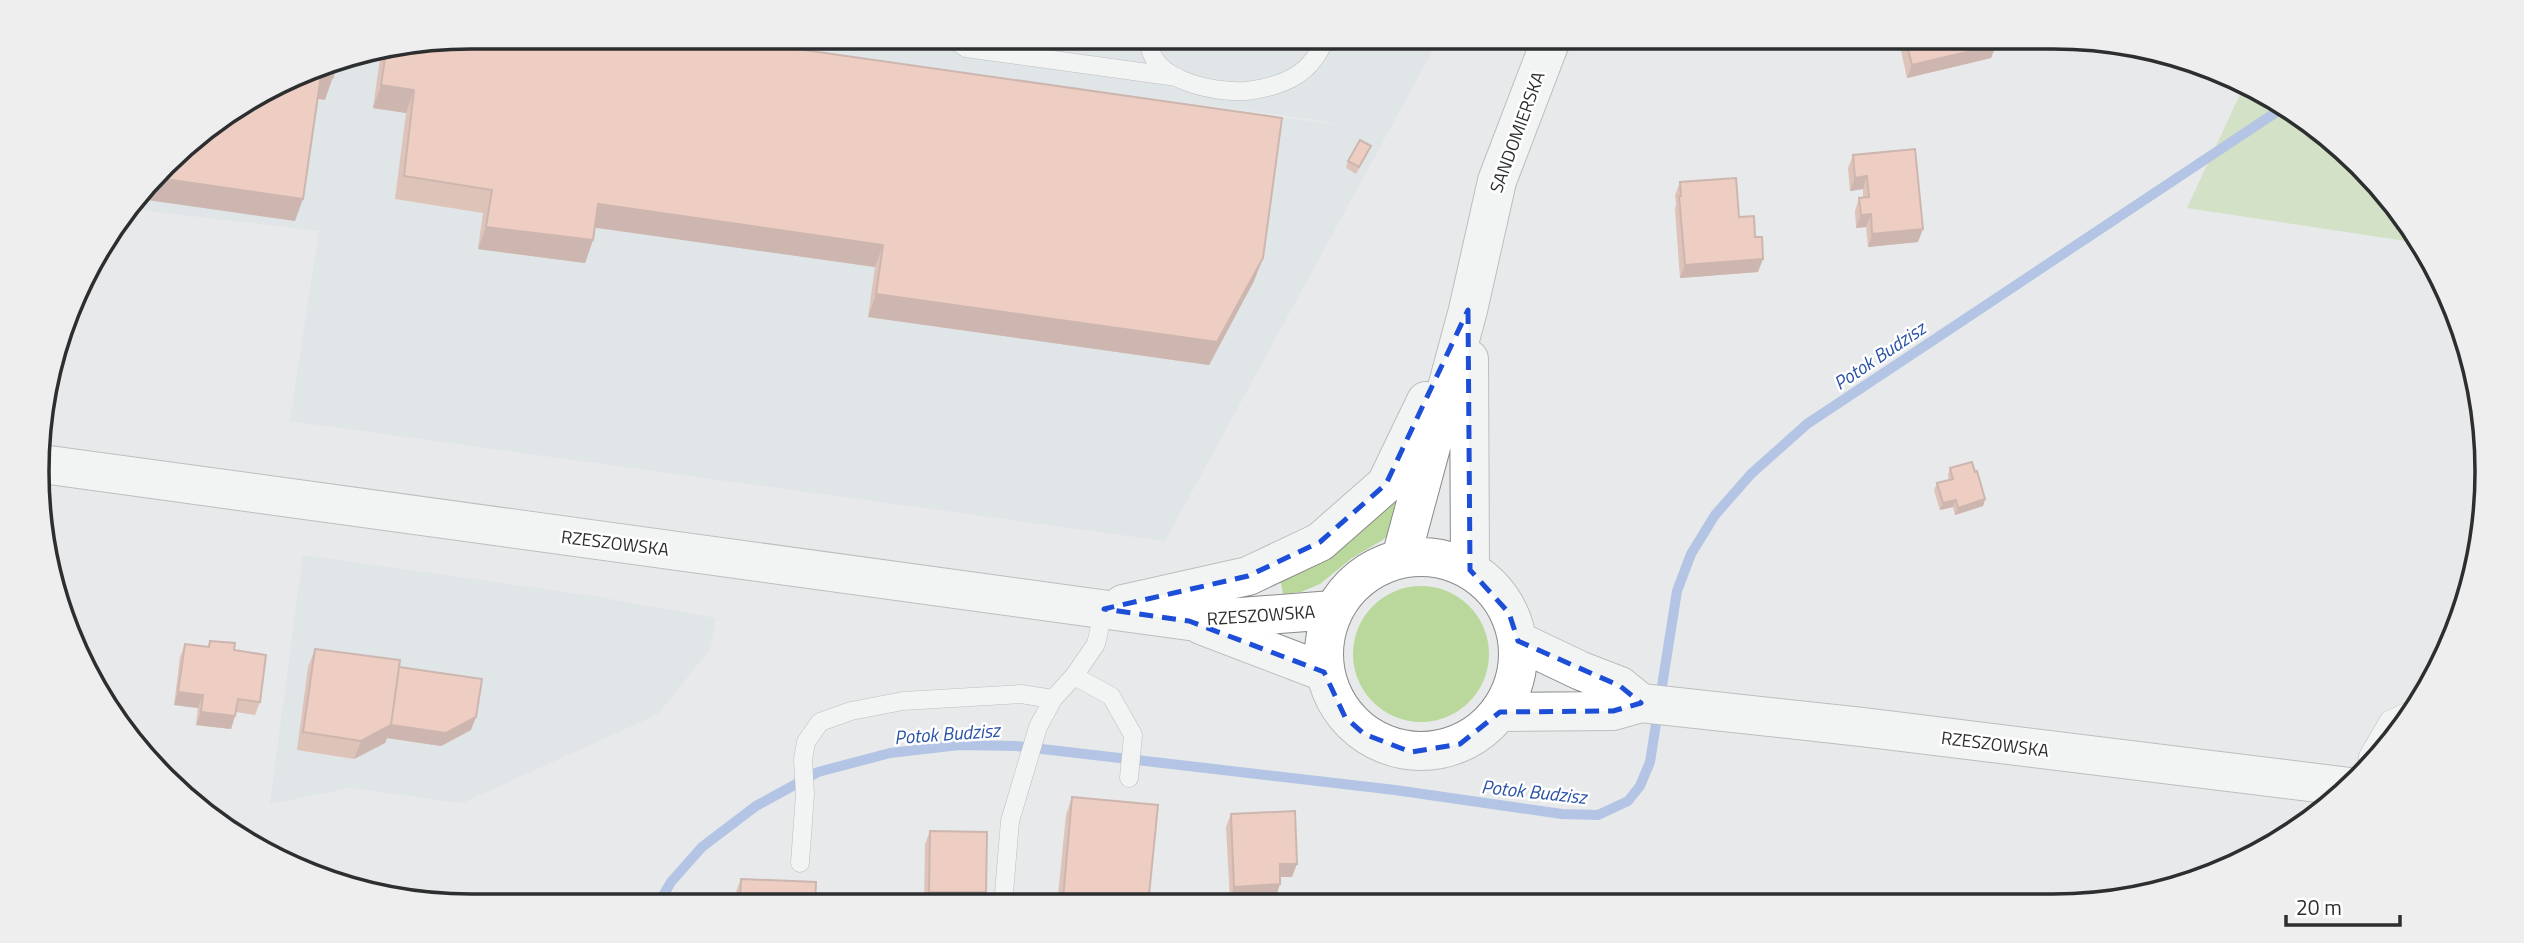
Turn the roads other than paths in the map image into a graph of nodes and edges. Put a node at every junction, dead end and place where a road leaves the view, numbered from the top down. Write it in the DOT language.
graph roads {
  1 [pos="973,49"];
  2 [pos="1148,49"];
  3 [pos="1321,49"];
  4 [pos="1547,49"];
  5 [pos="1177,77"];
  6 [pos="1468,310"];
  7 [pos="49,465"];
  8 [pos="1401,558"];
  9 [pos="1471,570"];
  10 [pos="1104,609"];
  11 [pos="1333,610"];
  12 [pos="1189,621"];
  13 [pos="1518,641"];
  14 [pos="1324,672"];
  15 [pos="1074,676"];
  16 [pos="1053,699"];
  17 [pos="1641,703"];
  18 [pos="1500,712"];
  19 [pos="2397,716"];
  20 [pos="2375,745"];
  21 [pos="1129,778"];
  22 [pos="2335,785"];
  23 [pos="800,863"];
  24 [pos="1004,894"];
  1 -- 5 [label="lane"];
  2 -- 5 [label="lane"];
  3 -- 5 [label="lane"];
  4 -- 6 [label="street, SANDOMIERSKA"];
  6 -- 8 [label="street"];
  6 -- 9 [label="street"];
  6 -- 10 [label="street"];
  7 -- 10 [label="street, RZESZOWSKA"];
  8 -- 9 [label="street"];
  8 -- 11 [label="street"];
  9 -- 13 [label="street"];
  10 -- 12 [label="street, RZESZOWSKA"];
  10 -- 15 [label="lane"];
  11 -- 12 [label="street, RZESZOWSKA"];
  11 -- 14 [label="street"];
  12 -- 14 [label="street, RZESZOWSKA"];
  13 -- 17 [label="street, RZESZOWSKA"];
  13 -- 18 [label="street"];
  14 -- 18 [label="street"];
  15 -- 16 [label="lane"];
  15 -- 21 [label="lane"];
  16 -- 23 [label="lane"];
  16 -- 24 [label="lane"];
  17 -- 18 [label="street, RZESZOWSKA"];
  17 -- 22 [label="street, RZESZOWSKA"];
  19 -- 20 [label="lane"];
}
